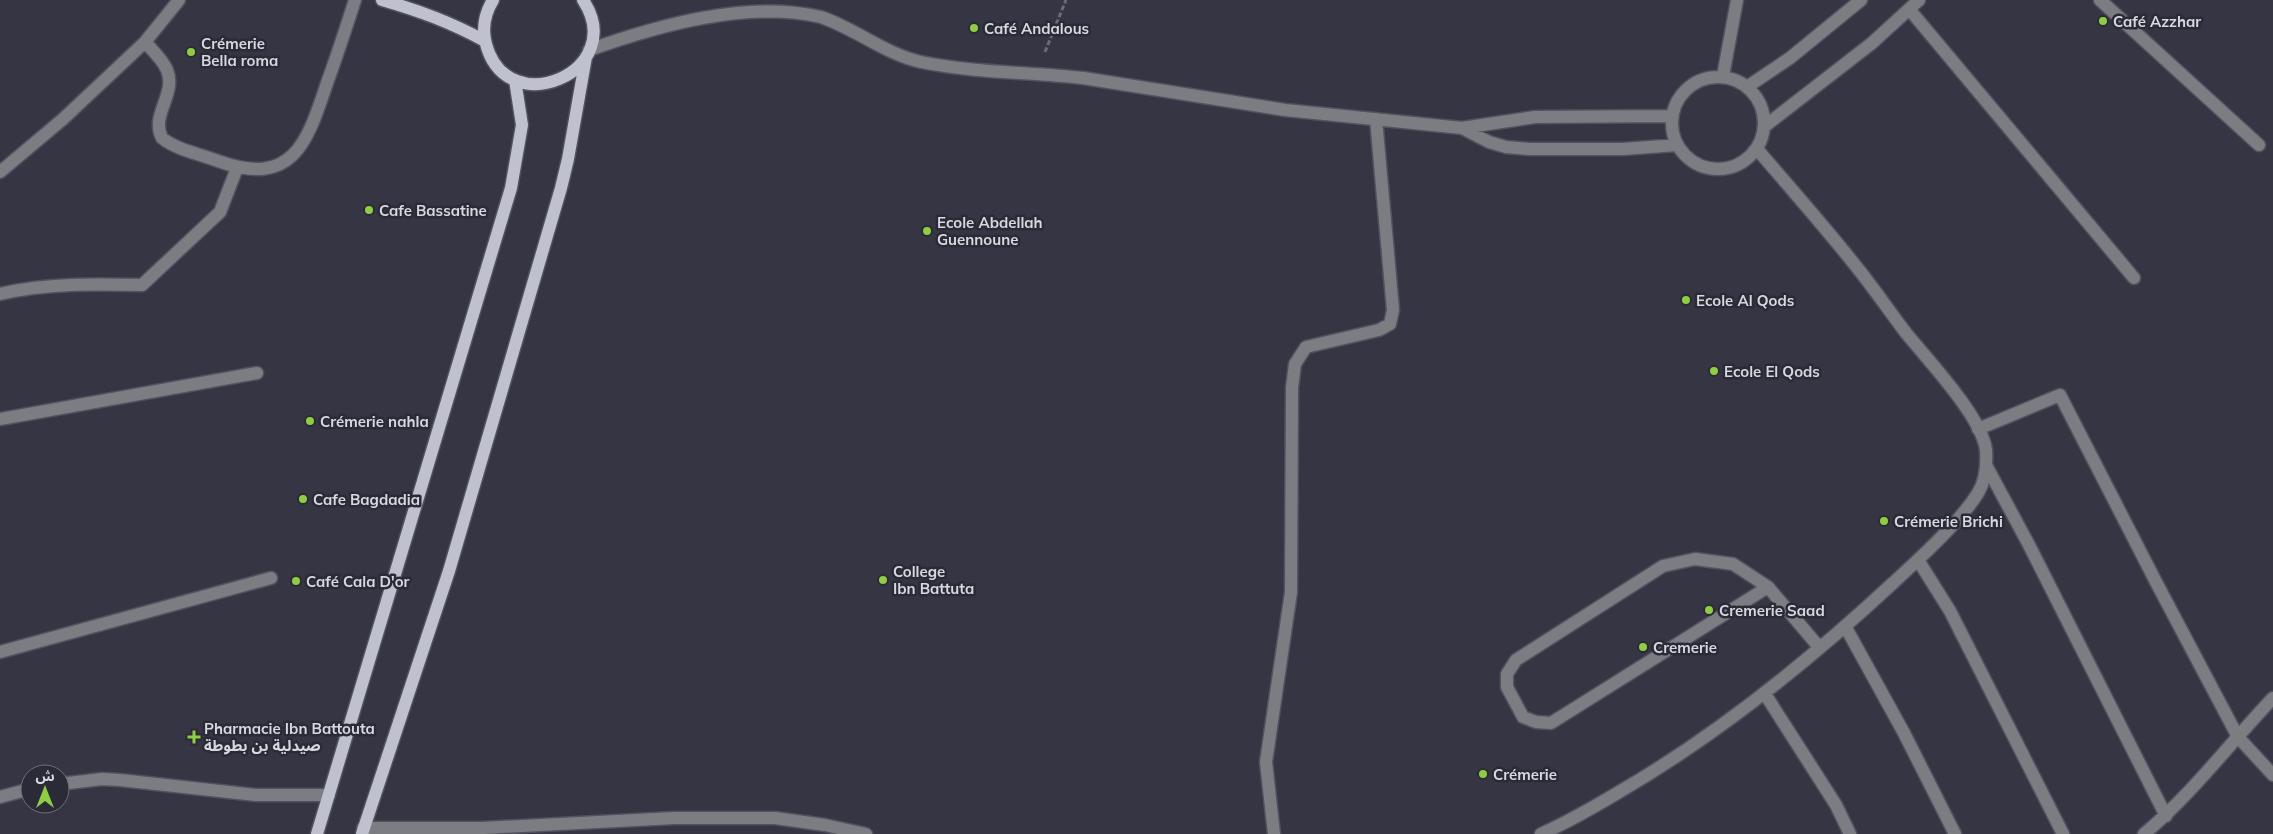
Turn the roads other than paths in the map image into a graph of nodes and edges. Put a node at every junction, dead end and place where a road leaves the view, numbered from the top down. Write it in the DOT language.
graph roads {
  1 [pos="179,0"];
  2 [pos="355,0"];
  3 [pos="382,0"];
  4 [pos="493,0"];
  5 [pos="583,0"];
  6 [pos="1737,0"];
  7 [pos="1919,0"];
  8 [pos="2100,0"];
  9 [pos="1852,2"];
  10 [pos="1909,9"];
  11 [pos="485,41"];
  12 [pos="145,42"];
  13 [pos="588,53"];
  14 [pos="1723,76"];
  15 [pos="515,80"];
  16 [pos="1747,87"];
  17 [pos="1671,116"];
  18 [pos="1376,119"];
  19 [pos="1765,126"];
  20 [pos="1462,128"];
  21 [pos="1677,146"];
  22 [pos="2259,146"];
  23 [pos="1757,149"];
  24 [pos="237,168"];
  25 [pos="0,172"];
  26 [pos="2134,278"];
  27 [pos="0,294"];
  28 [pos="257,373"];
  29 [pos="0,419"];
  30 [pos="1978,429"];
  31 [pos="1987,467"];
  32 [pos="1918,560"];
  33 [pos="271,578"];
  34 [pos="1768,587"];
  35 [pos="1845,626"];
  36 [pos="1819,648"];
  37 [pos="0,652"];
  38 [pos="1765,694"];
  39 [pos="2273,698"];
  40 [pos="2238,737"];
  41 [pos="2273,775"];
  42 [pos="70,783"];
  43 [pos="20,792"];
  44 [pos="328,796"];
  45 [pos="0,797"];
  46 [pos="2166,816"];
  47 [pos="362,831"];
  48 [pos="317,834"];
  49 [pos="866,834"];
  50 [pos="1274,834"];
  51 [pos="1541,834"];
  52 [pos="1850,834"];
  53 [pos="1955,834"];
  54 [pos="2063,834"];
  55 [pos="2144,834"];
  1 -- 12 [label="street"];
  2 -- 24 [label="street"];
  3 -- 11 [label="main road"];
  4 -- 11 [label="main road"];
  5 -- 13 [label="main road"];
  6 -- 14 [label="street"];
  7 -- 10 [label="street"];
  8 -- 22 [label="street"];
  9 -- 16 [label="street"];
  10 -- 19 [label="street"];
  10 -- 26 [label="street"];
  11 -- 15 [label="main road"];
  12 -- 24 [label="street"];
  12 -- 25 [label="street"];
  13 -- 15 [label="main road"];
  13 -- 18 [label="street"];
  13 -- 47 [label="main road"];
  14 -- 16 [label="street"];
  14 -- 17 [label="street"];
  15 -- 44 [label="main road"];
  16 -- 19 [label="street"];
  17 -- 20 [label="street"];
  17 -- 21 [label="street"];
  18 -- 20 [label="street"];
  18 -- 50 [label="street"];
  19 -- 23 [label="street"];
  20 -- 21 [label="street"];
  21 -- 23 [label="street"];
  23 -- 30 [label="street"];
  24 -- 27 [label="street"];
  28 -- 29 [label="street"];
  30 -- 31 [label="street"];
  30 -- 40 [label="street"];
  31 -- 32 [label="street"];
  31 -- 46 [label="street"];
  32 -- 35 [label="street"];
  32 -- 54 [label="street"];
  33 -- 37 [label="street"];
  34 -- 34 [label="street"];
  34 -- 36 [label="street"];
  35 -- 36 [label="street"];
  35 -- 53 [label="street"];
  36 -- 38 [label="street"];
  38 -- 51 [label="street"];
  38 -- 52 [label="street"];
  39 -- 40 [label="street"];
  40 -- 41 [label="street"];
  40 -- 46 [label="street"];
  42 -- 44 [label="street"];
  43 -- 45 [label="street"];
  44 -- 48 [label="main road"];
  46 -- 55 [label="street"];
  47 -- 49 [label="street"];
}
